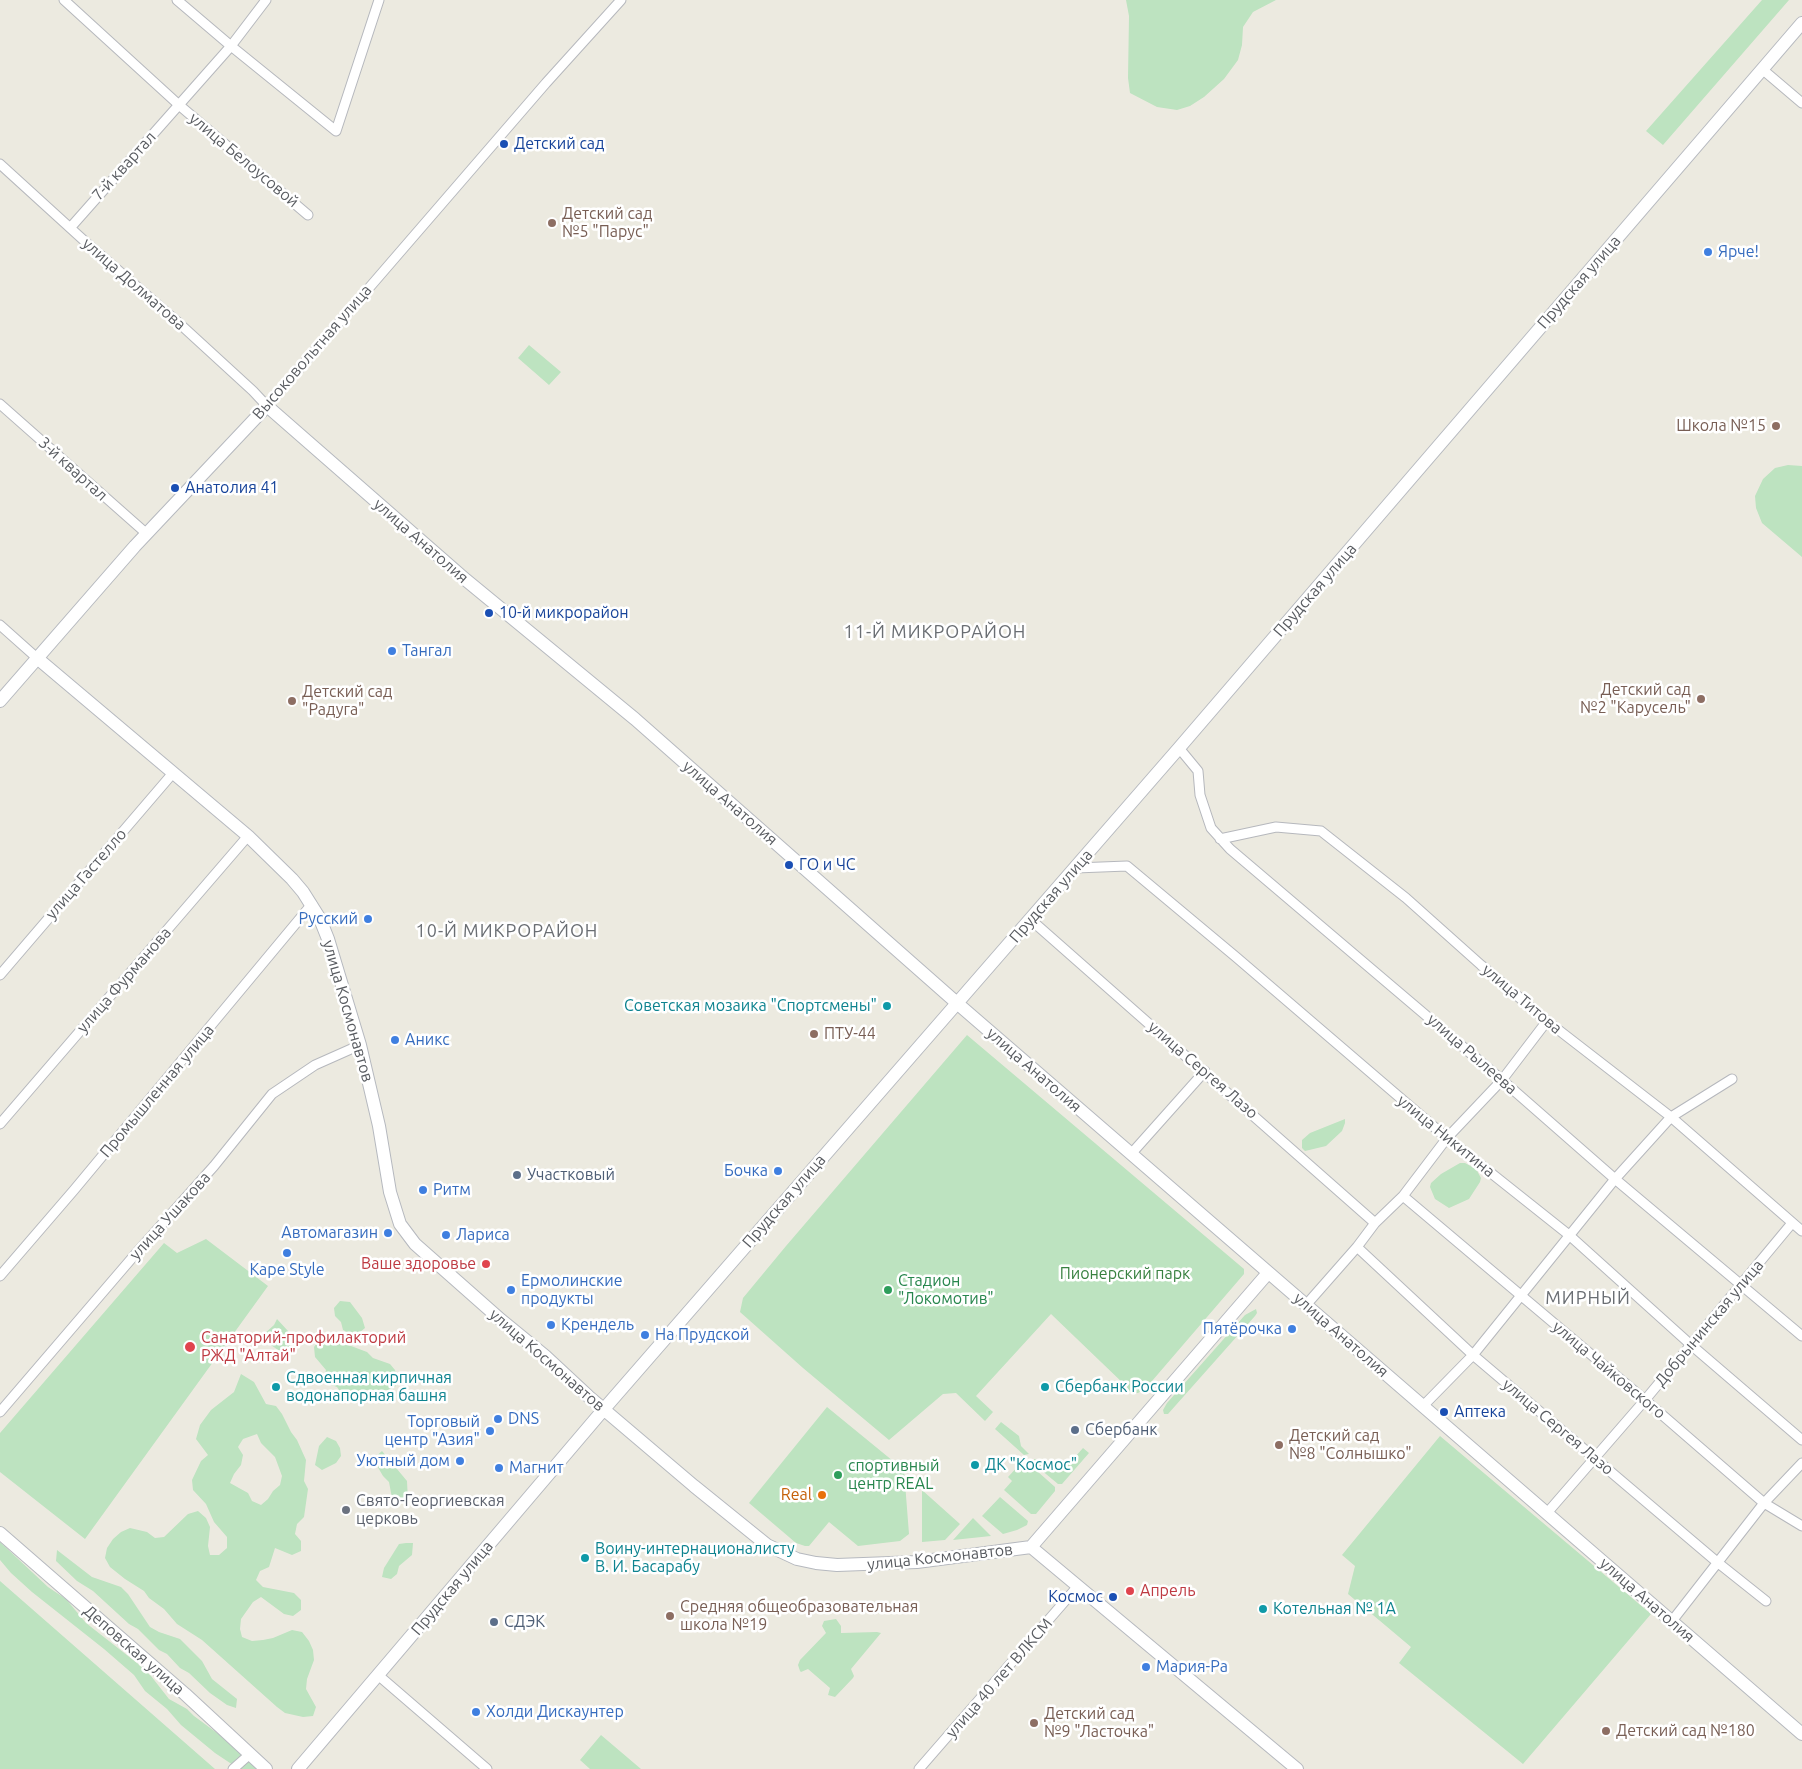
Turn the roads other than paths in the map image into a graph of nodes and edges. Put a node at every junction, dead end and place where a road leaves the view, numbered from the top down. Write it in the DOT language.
graph roads {
  1 [pos="64,0"];
  2 [pos="178,0"];
  3 [pos="266,0"];
  4 [pos="378,0"];
  5 [pos="621,0"];
  6 [pos="1802,22"];
  7 [pos="231,46"];
  8 [pos="1762,69"];
  9 [pos="1802,103"];
  10 [pos="179,105"];
  11 [pos="0,164"];
  12 [pos="308,215"];
  13 [pos="70,228"];
  14 [pos="0,404"];
  15 [pos="267,406"];
  16 [pos="147,534"];
  17 [pos="0,625"];
  18 [pos="37,658"];
  19 [pos="0,701"];
  20 [pos="1179,748"];
  21 [pos="173,773"];
  22 [pos="248,836"];
  23 [pos="1220,838"];
  24 [pos="1076,868"];
  25 [pos="312,904"];
  26 [pos="1030,919"];
  27 [pos="0,975"];
  28 [pos="958,1004"];
  29 [pos="1548,1021"];
  30 [pos="360,1045"];
  31 [pos="1205,1071"];
  32 [pos="1732,1079"];
  33 [pos="1502,1080"];
  34 [pos="1671,1117"];
  35 [pos="0,1124"];
  36 [pos="1447,1138"];
  37 [pos="1131,1154"];
  38 [pos="1615,1180"];
  39 [pos="1403,1196"];
  40 [pos="1375,1223"];
  41 [pos="1792,1223"];
  42 [pos="1802,1231"];
  43 [pos="1569,1235"];
  44 [pos="1357,1246"];
  45 [pos="1268,1273"];
  46 [pos="0,1276"];
  47 [pos="1740,1285"];
  48 [pos="1521,1297"];
  49 [pos="1306,1305"];
  50 [pos="1802,1336"];
  51 [pos="1690,1344"];
  52 [pos="1473,1355"];
  53 [pos="1645,1400"];
  54 [pos="1423,1406"];
  55 [pos="604,1409"];
  56 [pos="0,1412"];
  57 [pos="1802,1440"];
  58 [pos="1595,1458"];
  59 [pos="1802,1463"];
  60 [pos="1764,1503"];
  61 [pos="1547,1513"];
  62 [pos="1802,1526"];
  63 [pos="0,1533"];
  64 [pos="1031,1547"];
  65 [pos="1718,1562"];
  66 [pos="1078,1586"];
  67 [pos="1766,1601"];
  68 [pos="1672,1622"];
  69 [pos="378,1675"];
  70 [pos="1802,1734"];
  71 [pos="250,1754"];
  72 [pos="233,1769"];
  73 [pos="266,1769"];
  74 [pos="298,1769"];
  75 [pos="487,1769"];
  76 [pos="919,1769"];
  77 [pos="1297,1769"];
  1 -- 10 [label="street"];
  2 -- 7 [label="street"];
  3 -- 7 [label="street, 7-й квартал"];
  4 -- 7 [label="street"];
  5 -- 15 [label="street, Высоковольтная улица"];
  6 -- 8 [label="street, Прудская улица"];
  7 -- 10 [label="street, 7-й квартал"];
  8 -- 9 [label="street"];
  8 -- 20 [label="street, Прудская улица"];
  10 -- 12 [label="street, улица Белоусовой"];
  10 -- 13 [label="street, 7-й квартал"];
  11 -- 13 [label="street, улица Долматова"];
  13 -- 15 [label="street, улица Долматова"];
  14 -- 16 [label="street, 3-й квартал"];
  15 -- 16 [label="street, Высоковольтная улица"];
  15 -- 28 [label="street, улица Анатолия"];
  16 -- 18 [label="street, Высоковольтная улица"];
  17 -- 18 [label="street"];
  18 -- 19 [label="street, Высоковольтная улица"];
  18 -- 21 [label="street, улица Космонавтов"];
  20 -- 23 [label="street, улица Рылеева"];
  20 -- 24 [label="street, Прудская улица"];
  21 -- 22 [label="street, улица Космонавтов"];
  21 -- 27 [label="street, улица Гастелло"];
  22 -- 25 [label="street, улица Космонавтов"];
  22 -- 35 [label="street, улица Фурманова"];
  23 -- 29 [label="street, улица Титова"];
  23 -- 33 [label="street, улица Рылеева"];
  24 -- 26 [label="street, Прудская улица"];
  24 -- 36 [label="street, улица Никитина"];
  25 -- 30 [label="street, улица Космонавтов"];
  25 -- 46 [label="street, Промышленная улица"];
  26 -- 28 [label="street, Прудская улица"];
  26 -- 31 [label="street, улица Сергея Лазо"];
  28 -- 37 [label="street, улица Анатолия"];
  28 -- 55 [label="street, Прудская улица"];
  29 -- 33 [label="street"];
  29 -- 34 [label="street, улица Титова"];
  30 -- 55 [label="street, улица Космонавтов"];
  30 -- 56 [label="street, улица Ушакова"];
  31 -- 37 [label="street"];
  31 -- 40 [label="street, улица Сергея Лазо"];
  32 -- 34 [label="street"];
  33 -- 36 [label="street"];
  33 -- 38 [label="street, улица Рылеева"];
  34 -- 38 [label="street"];
  34 -- 41 [label="street, улица Титова"];
  36 -- 39 [label="street"];
  36 -- 43 [label="street, улица Никитина"];
  37 -- 45 [label="street, улица Анатолия"];
  38 -- 43 [label="street"];
  38 -- 47 [label="street, улица Рылеева"];
  39 -- 40 [label="street"];
  39 -- 48 [label="street, улица Чайковского"];
  40 -- 44 [label="street"];
  41 -- 42 [label="street, улица Титова"];
  41 -- 47 [label="street, Добрынинская улица"];
  43 -- 48 [label="street"];
  43 -- 51 [label="street, улица Никитина"];
  44 -- 49 [label="street"];
  44 -- 52 [label="street, улица Сергея Лазо"];
  45 -- 49 [label="street, улица Анатолия"];
  45 -- 64 [label="street"];
  47 -- 50 [label="street, улица Рылеева"];
  47 -- 51 [label="street, Добрынинская улица"];
  48 -- 52 [label="street"];
  48 -- 53 [label="street, улица Чайковского"];
  49 -- 54 [label="street, улица Анатолия"];
  51 -- 53 [label="street, Добрынинская улица"];
  51 -- 57 [label="street, улица Никитина"];
  52 -- 54 [label="street"];
  52 -- 58 [label="street, улица Сергея Лазо"];
  53 -- 58 [label="street, Добрынинская улица"];
  53 -- 60 [label="street, улица Чайковского"];
  54 -- 61 [label="street, улица Анатолия"];
  55 -- 64 [label="street, улица Космонавтов"];
  55 -- 69 [label="street, Прудская улица"];
  58 -- 61 [label="street, Добрынинская улица"];
  58 -- 65 [label="street, улица Сергея Лазо"];
  59 -- 60 [label="street"];
  60 -- 62 [label="street, улица Чайковского"];
  60 -- 65 [label="street"];
  61 -- 68 [label="street, улица Анатолия"];
  63 -- 71 [label="street, Деповская улица"];
  64 -- 66 [label="street, улица Космонавтов"];
  65 -- 67 [label="street, улица Сергея Лазо"];
  65 -- 68 [label="street"];
  66 -- 76 [label="street, улица 40 лет ВЛКСМ"];
  66 -- 77 [label="street, улица Космонавтов"];
  68 -- 70 [label="street, улица Анатолия"];
  69 -- 74 [label="street, Прудская улица"];
  69 -- 75 [label="street"];
  71 -- 72 [label="street"];
  71 -- 73 [label="street, Деповская улица"];
}
